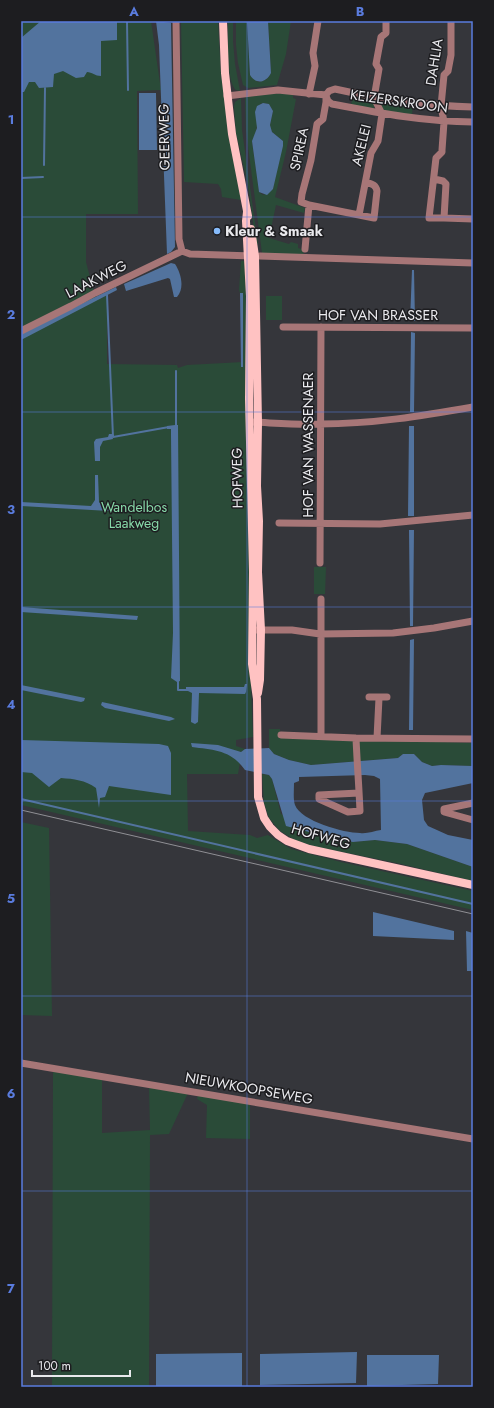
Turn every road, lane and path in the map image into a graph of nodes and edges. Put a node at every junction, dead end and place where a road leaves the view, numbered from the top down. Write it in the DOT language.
graph roads {
  1 [pos="176,21"];
  2 [pos="224,21"];
  3 [pos="318,21"];
  4 [pos="386,21"];
  5 [pos="451,21"];
  6 [pos="309,94"];
  7 [pos="326,95"];
  8 [pos="227,96"];
  9 [pos="374,98"];
  10 [pos="441,106"];
  11 [pos="473,107"];
  12 [pos="382,114"];
  13 [pos="444,122"];
  14 [pos="473,122"];
  15 [pos="434,179"];
  16 [pos="366,182"];
  17 [pos="309,205"];
  18 [pos="359,216"];
  19 [pos="444,218"];
  20 [pos="473,219"];
  21 [pos="305,249"];
  22 [pos="182,251"];
  23 [pos="254,256"];
  24 [pos="473,263"];
  25 [pos="283,327"];
  26 [pos="321,327"];
  27 [pos="473,328"];
  28 [pos="21,331"];
  29 [pos="473,407"];
  30 [pos="249,422"];
  31 [pos="258,422"];
  32 [pos="321,424"];
  33 [pos="473,515"];
  34 [pos="279,523"];
  35 [pos="320,524"];
  36 [pos="320,563"];
  37 [pos="321,599"];
  38 [pos="473,621"];
  39 [pos="252,630"];
  40 [pos="260,630"];
  41 [pos="320,634"];
  42 [pos="387,697"];
  43 [pos="369,698"];
  44 [pos="379,698"];
  45 [pos="257,699"];
  46 [pos="281,735"];
  47 [pos="320,736"];
  48 [pos="356,738"];
  49 [pos="377,738"];
  50 [pos="473,740"];
  51 [pos="359,793"];
  52 [pos="473,803"];
  53 [pos="473,820"];
  54 [pos="473,885"];
  55 [pos="21,1063"];
  56 [pos="473,1139"];
  1 -- 22 [label="street, GEERWEG"];
  2 -- 8 [label="main road"];
  3 -- 6 [label="street"];
  4 -- 9 [label="street"];
  5 -- 10 [label="street, DAHLIA"];
  6 -- 7 [label="street, KEIZERSKROON"];
  6 -- 8 [label="street, KEIZERSKROON"];
  7 -- 9 [label="street, KEIZERSKROON"];
  7 -- 12 [label="street, KEIZERSKROON"];
  7 -- 17 [label="street, SPIREA"];
  8 -- 23 [label="main road"];
  9 -- 10 [label="street, KEIZERSKROON"];
  9 -- 12 [label="street"];
  10 -- 11 [label="street, KEIZERSKROON"];
  10 -- 13 [label="street, DAHLIA"];
  12 -- 13 [label="street, KEIZERSKROON"];
  12 -- 16 [label="street, AKELEI"];
  13 -- 14 [label="street, KEIZERSKROON"];
  13 -- 15 [label="street, DAHLIA"];
  15 -- 19 [label="street"];
  15 -- 19 [label="street, DAHLIA"];
  16 -- 18 [label="street, AKELEI"];
  16 -- 18 [label="street, AKELEI"];
  17 -- 18 [label="street"];
  17 -- 21 [label="street"];
  19 -- 20 [label="street"];
  22 -- 23 [label="street"];
  22 -- 28 [label="street, LAAKWEG"];
  23 -- 24 [label="street"];
  23 -- 30 [label="main road, HOFWEG"];
  23 -- 31 [label="main road, HOFWEG"];
  25 -- 26 [label="street, HOF VAN BRASSER"];
  26 -- 27 [label="street, HOF VAN BRASSER"];
  26 -- 32 [label="street, HOF VAN WASSENAER"];
  29 -- 32 [label="street"];
  30 -- 31 [label="street"];
  30 -- 39 [label="main road, HOFWEG"];
  31 -- 32 [label="street"];
  31 -- 40 [label="main road, HOFWEG"];
  32 -- 35 [label="street, HOF VAN WASSENAER"];
  33 -- 35 [label="street"];
  34 -- 35 [label="street"];
  35 -- 36 [label="street, HOF VAN WASSENAER"];
  37 -- 41 [label="street"];
  38 -- 41 [label="street"];
  39 -- 40 [label="street"];
  39 -- 45 [label="main road, HOFWEG"];
  40 -- 41 [label="street"];
  40 -- 45 [label="main road, HOFWEG"];
  41 -- 47 [label="street"];
  42 -- 44 [label="street"];
  43 -- 44 [label="street"];
  44 -- 49 [label="street"];
  45 -- 54 [label="main road, HOFWEG"];
  46 -- 47 [label="street"];
  47 -- 48 [label="street"];
  48 -- 49 [label="street"];
  48 -- 51 [label="street"];
  49 -- 50 [label="street"];
  51 -- 51 [label="street"];
  52 -- 53 [label="street"];
  55 -- 56 [label="street, NIEUWKOOPSEWEG"];
}
